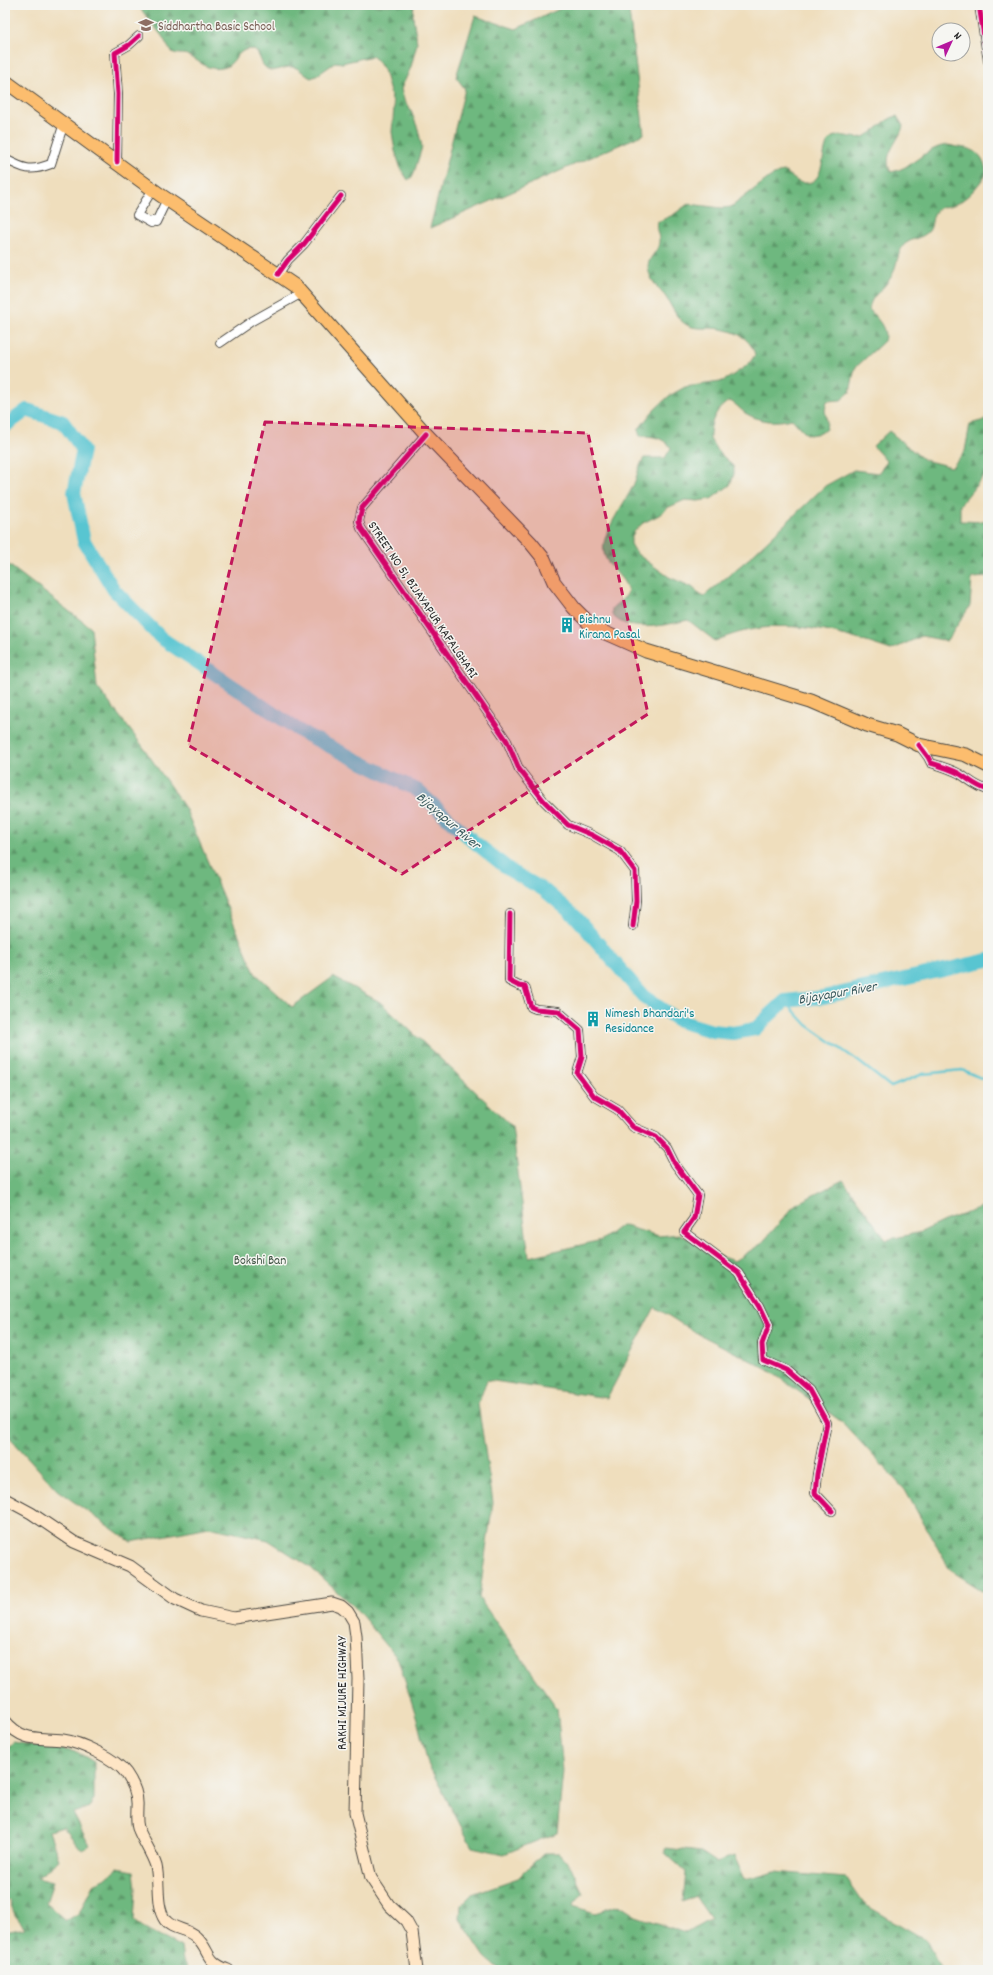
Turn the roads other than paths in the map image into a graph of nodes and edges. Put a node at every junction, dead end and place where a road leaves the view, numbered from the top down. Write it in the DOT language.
graph roads {
  1 [pos="979,5"];
  2 [pos="139,36"];
  3 [pos="987,45"];
  4 [pos="988,61"];
  5 [pos="5,81"];
  6 [pos="64,123"];
  7 [pos="5,159"];
  8 [pos="117,162"];
  9 [pos="153,189"];
  10 [pos="341,196"];
  11 [pos="167,200"];
  12 [pos="278,274"];
  13 [pos="302,293"];
  14 [pos="220,343"];
  15 [pos="426,434"];
  16 [pos="919,745"];
  17 [pos="988,766"];
  18 [pos="988,790"];
  19 [pos="510,914"];
  20 [pos="633,926"];
  21 [pos="5,1499"];
  22 [pos="832,1511"];
  23 [pos="5,1721"];
  24 [pos="228,1970"];
  25 [pos="417,1970"];
  1 -- 3 [label="street"];
  2 -- 8 [label="street"];
  3 -- 4 [label="street"];
  5 -- 6 [label="main road"];
  6 -- 7 [label="street"];
  6 -- 8 [label="main road"];
  8 -- 9 [label="main road"];
  9 -- 11 [label="main road"];
  9 -- 11 [label="street"];
  10 -- 12 [label="street"];
  11 -- 12 [label="main road"];
  12 -- 13 [label="main road"];
  13 -- 14 [label="street"];
  13 -- 15 [label="main road"];
  15 -- 16 [label="main road"];
  15 -- 20 [label="street, STREET NO 51, BIJAYAPUR KAFALGHARI"];
  16 -- 17 [label="main road"];
  16 -- 18 [label="street"];
  19 -- 22 [label="street"];
  21 -- 25 [label="main road, RAKHI MIJURE HIGHWAY"];
  23 -- 24 [label="main road"];
}
